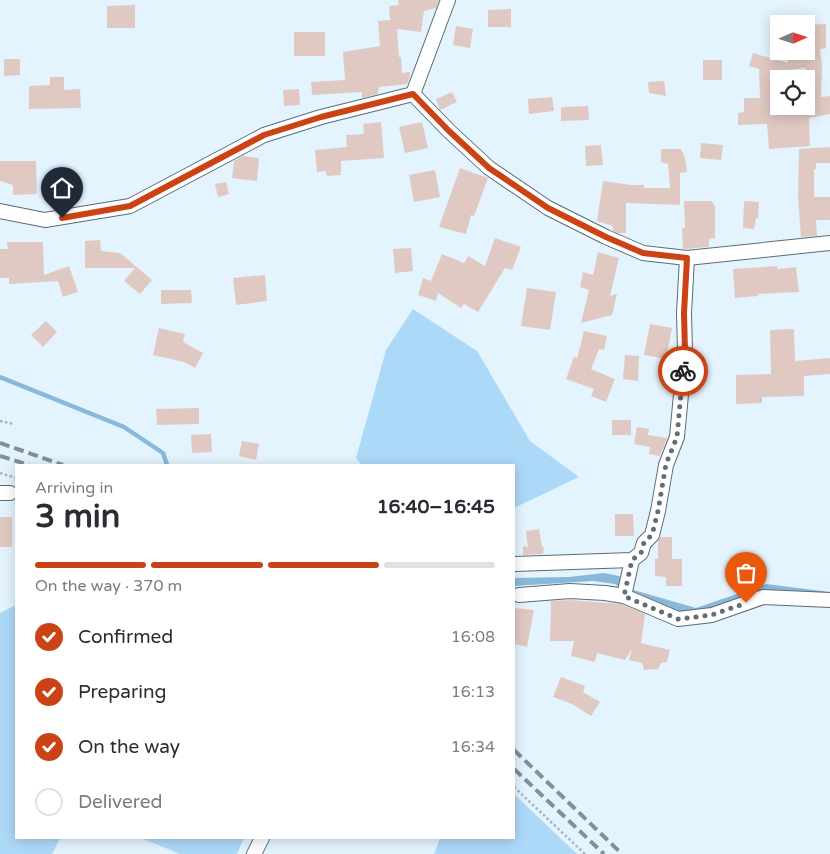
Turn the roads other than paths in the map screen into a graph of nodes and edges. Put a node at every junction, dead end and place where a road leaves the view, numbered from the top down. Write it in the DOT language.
graph roads {
  1 [pos="448,0"];
  2 [pos="413,94"];
  3 [pos="0,210"];
  4 [pos="830,243"];
  5 [pos="687,258"];
  6 [pos="632,560"];
  7 [pos="515,564"];
  8 [pos="519,595"];
  9 [pos="624,596"];
  10 [pos="830,600"];
  11 [pos="262,839"];
  12 [pos="254,854"];
  1 -- 2 [label="street"];
  2 -- 3 [label="street"];
  2 -- 5 [label="street"];
  4 -- 5 [label="street"];
  5 -- 6 [label="street"];
  6 -- 7 [label="street"];
  6 -- 9 [label="street"];
  8 -- 9 [label="street"];
  9 -- 10 [label="street"];
  11 -- 12 [label="street"];
}
